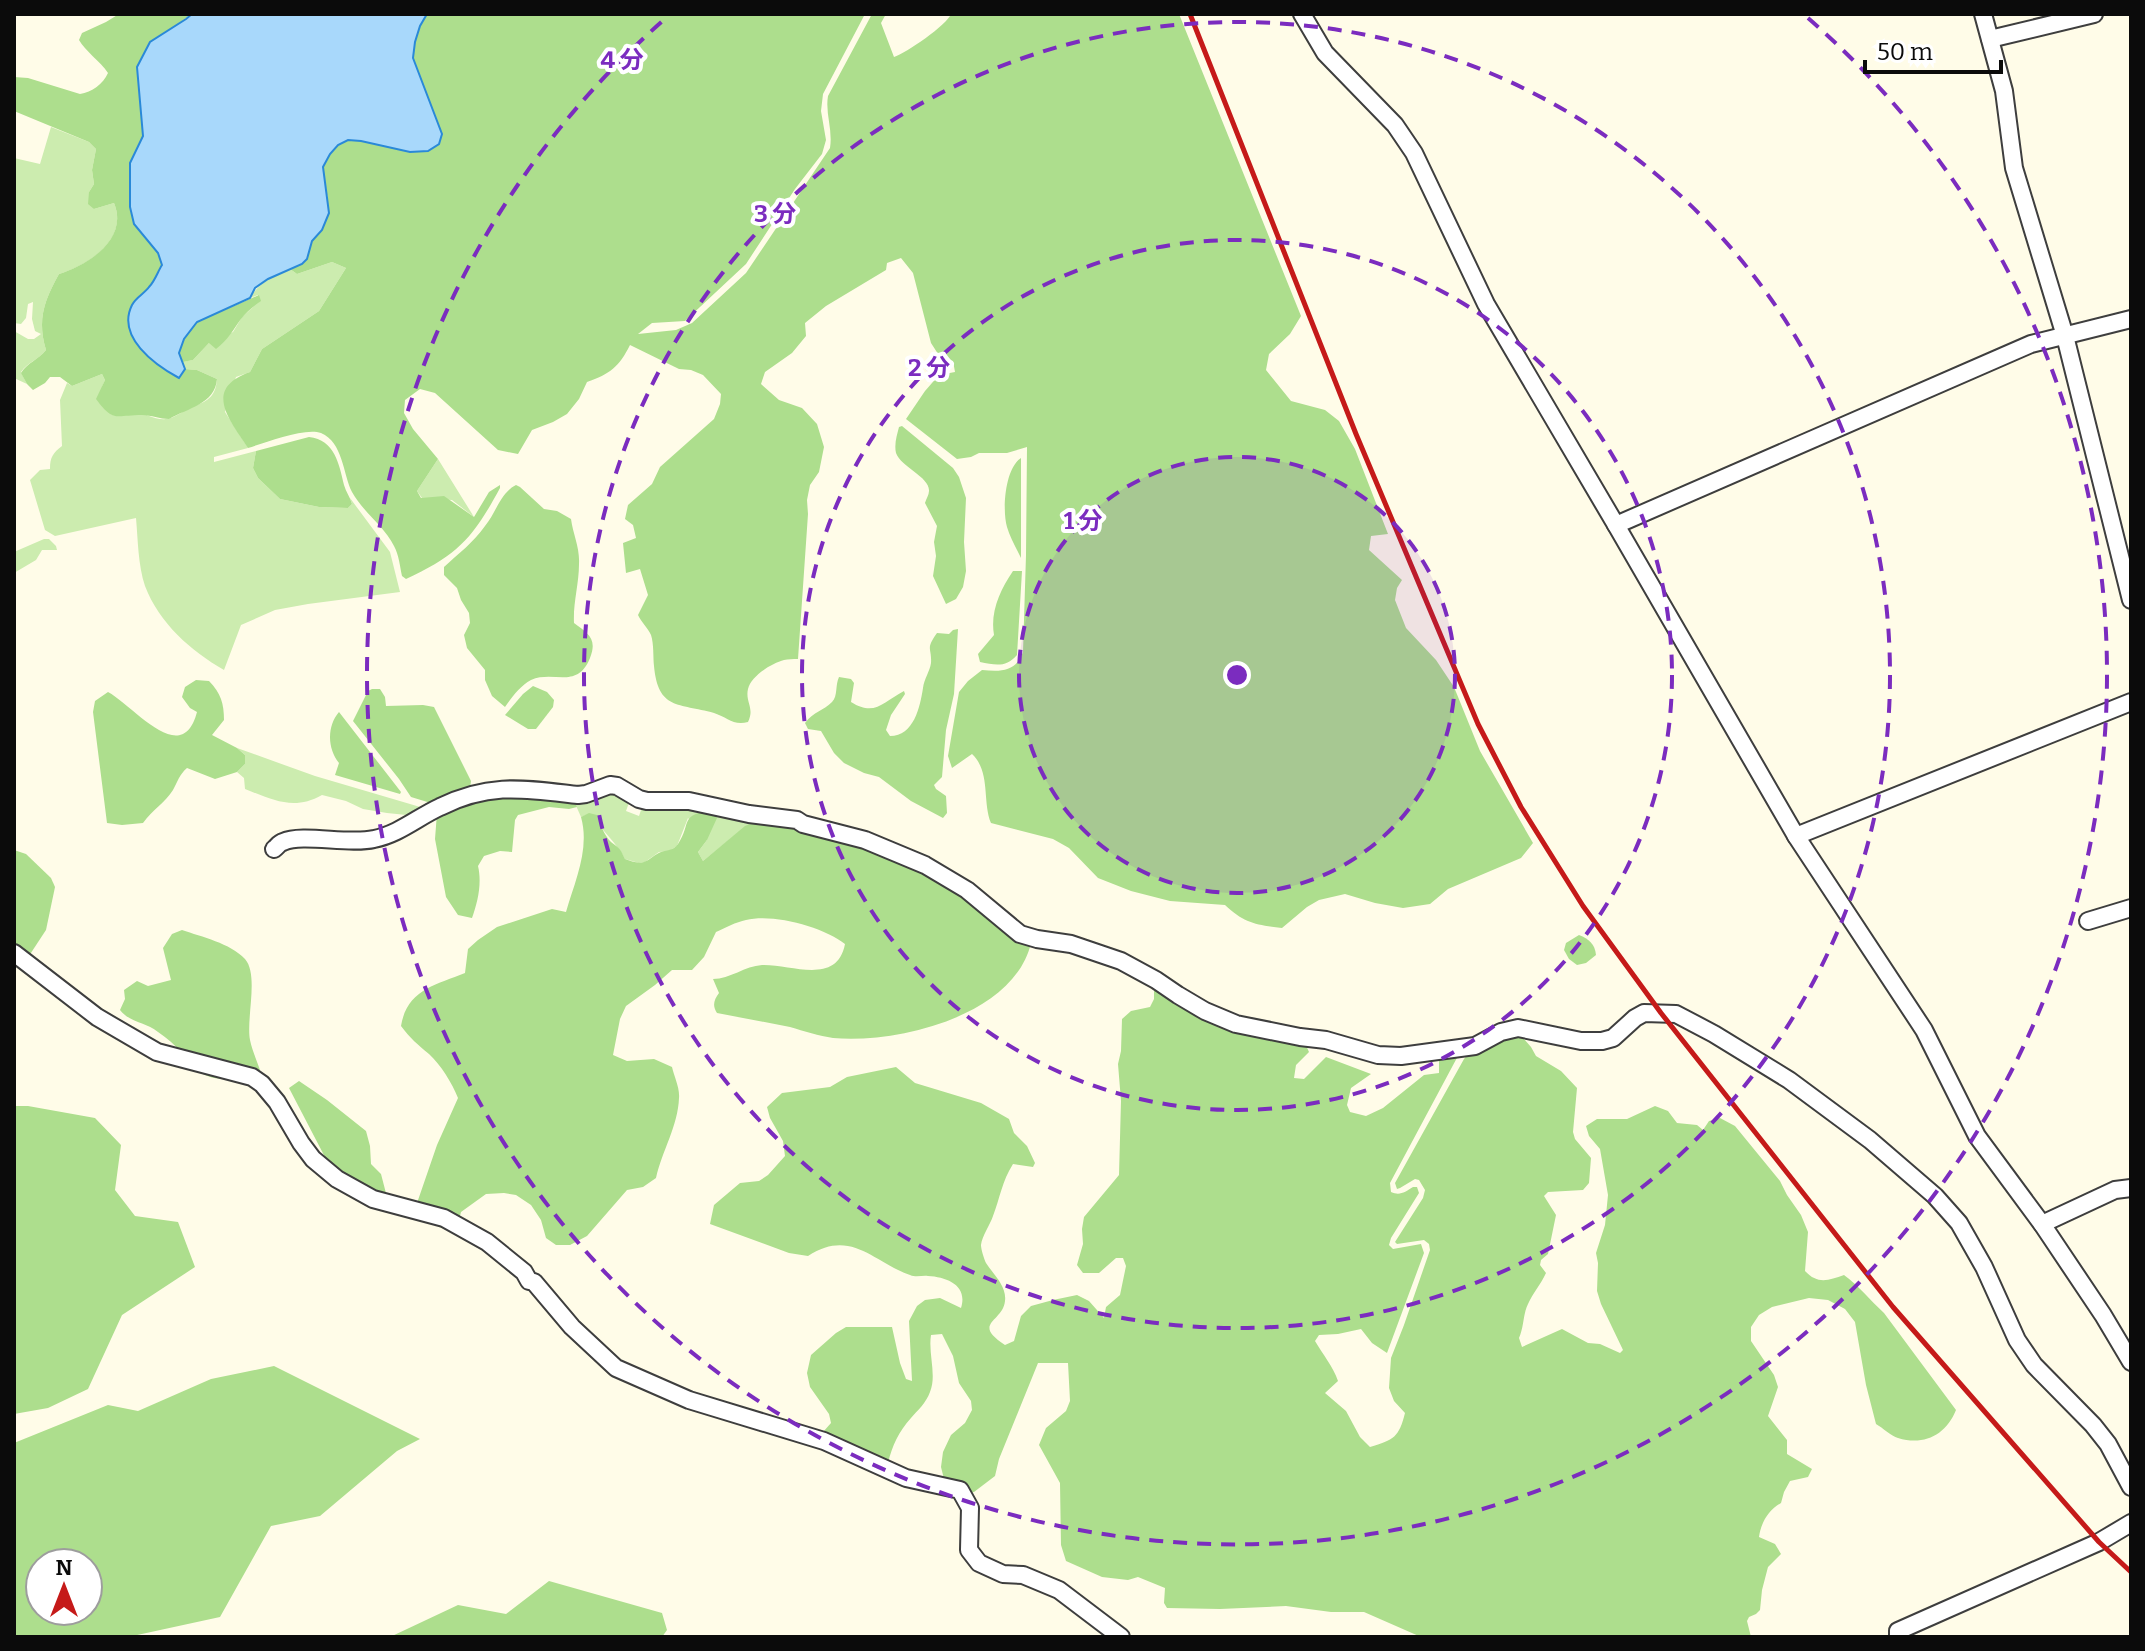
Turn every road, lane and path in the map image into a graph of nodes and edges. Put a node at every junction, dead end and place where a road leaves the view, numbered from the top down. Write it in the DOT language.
graph roads {
  1 [pos="1302,14"];
  2 [pos="1983,14"];
  3 [pos="2094,14"];
  4 [pos="1990,39"];
  5 [pos="2131,319"];
  6 [pos="2065,336"];
  7 [pos="1616,525"];
  8 [pos="2131,600"];
  9 [pos="2131,702"];
  10 [pos="1796,836"];
  11 [pos="274,849"];
  12 [pos="2131,908"];
  13 [pos="2088,921"];
  14 [pos="14,953"];
  15 [pos="2131,1188"];
  16 [pos="2042,1224"];
  17 [pos="2131,1362"];
  18 [pos="2131,1487"];
  19 [pos="2131,1523"];
  20 [pos="1121,1637"];
  21 [pos="1898,1637"];
  1 -- 7 [label="street"];
  2 -- 4 [label="street"];
  3 -- 4 [label="street"];
  4 -- 6 [label="street"];
  5 -- 6 [label="street"];
  6 -- 7 [label="street"];
  6 -- 8 [label="street"];
  7 -- 10 [label="street"];
  9 -- 10 [label="street"];
  10 -- 16 [label="street"];
  11 -- 18 [label="street"];
  12 -- 13 [label="street"];
  14 -- 20 [label="street"];
  15 -- 16 [label="street"];
  16 -- 17 [label="street"];
  19 -- 21 [label="street"];
}
